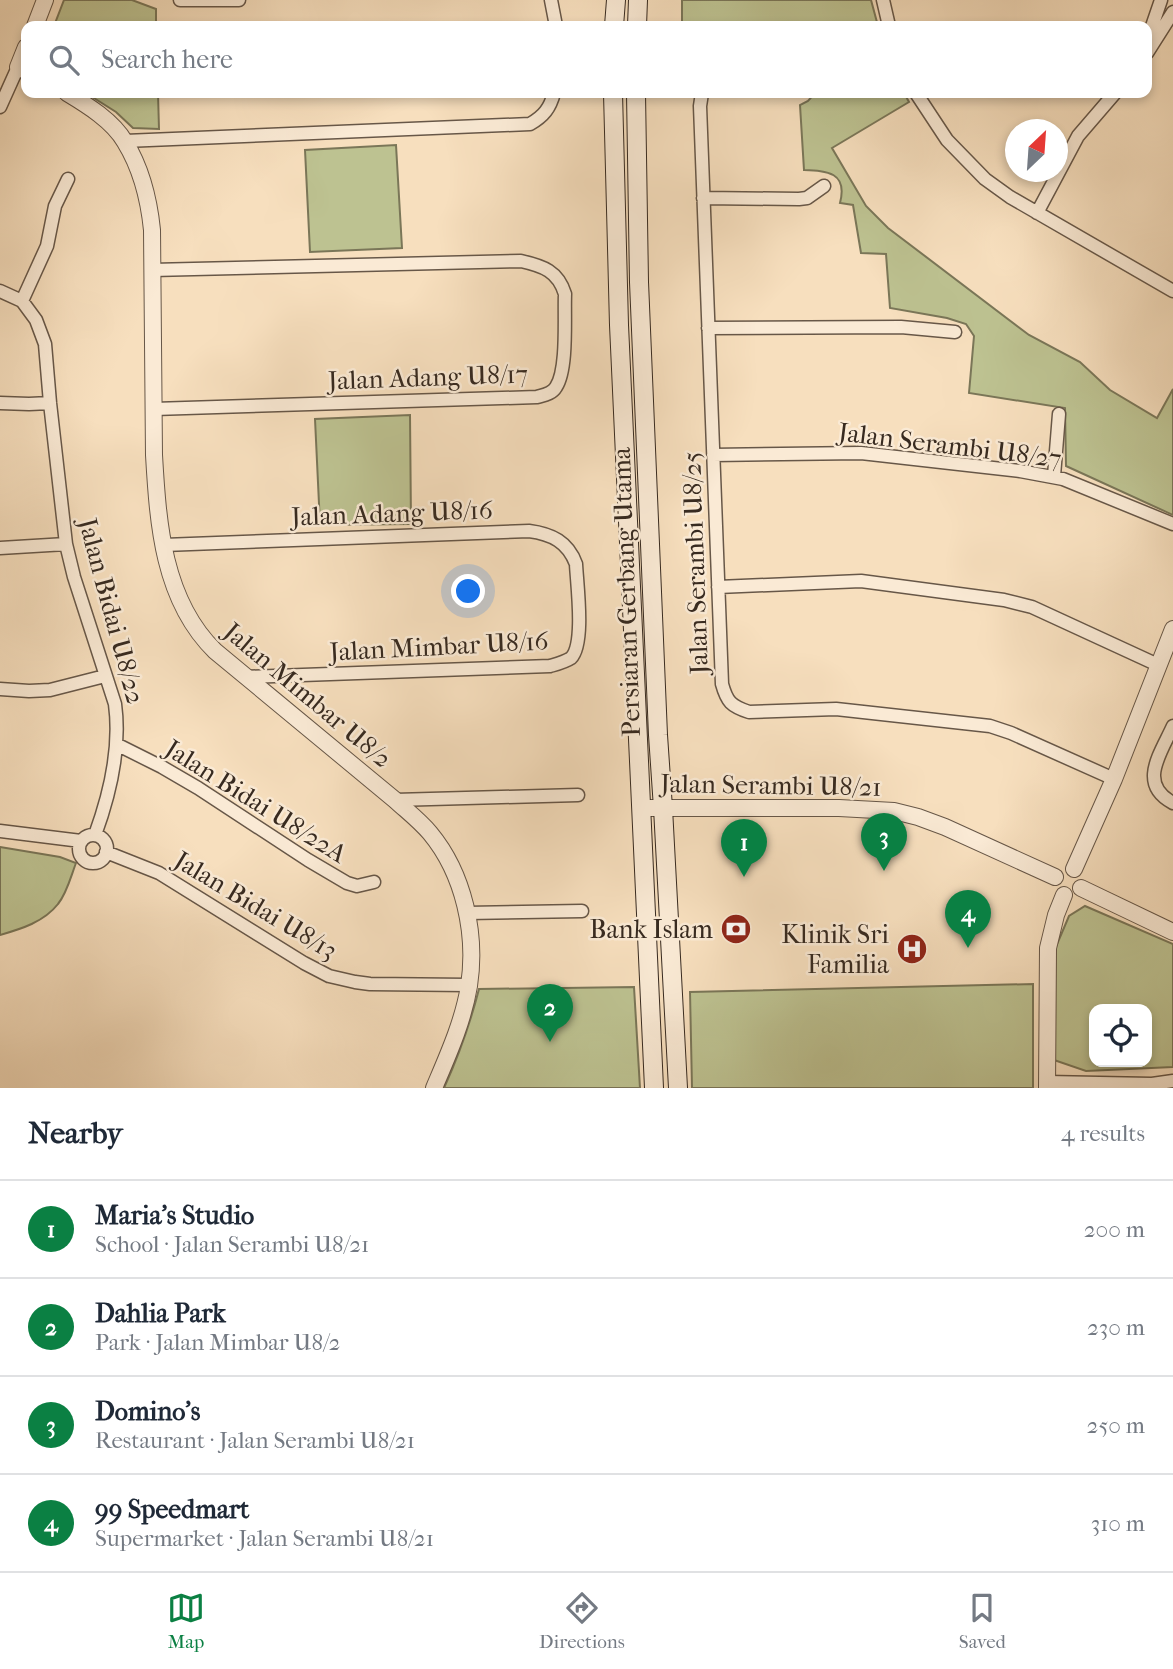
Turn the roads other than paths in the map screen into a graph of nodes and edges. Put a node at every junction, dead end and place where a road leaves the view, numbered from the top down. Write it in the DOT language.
graph roads {
  1 [pos="45,0"];
  2 [pos="180,0"];
  3 [pos="239,0"];
  4 [pos="551,0"];
  5 [pos="616,0"];
  6 [pos="638,0"];
  7 [pos="883,0"];
  8 [pos="1161,0"];
  9 [pos="1173,12"];
  10 [pos="37,21"];
  11 [pos="555,21"];
  12 [pos="614,21"];
  13 [pos="637,21"];
  14 [pos="888,21"];
  15 [pos="1152,26"];
  16 [pos="1152,45"];
  17 [pos="21,71"];
  18 [pos="74,98"];
  19 [pos="553,98"];
  20 [pos="613,98"];
  21 [pos="636,98"];
  22 [pos="701,98"];
  23 [pos="919,98"];
  24 [pos="1111,98"];
  25 [pos="0,107"];
  26 [pos="125,141"];
  27 [pos="68,179"];
  28 [pos="824,186"];
  29 [pos="703,198"];
  30 [pos="1037,213"];
  31 [pos="152,270"];
  32 [pos="0,291"];
  33 [pos="1173,291"];
  34 [pos="22,301"];
  35 [pos="708,328"];
  36 [pos="955,332"];
  37 [pos="50,402"];
  38 [pos="0,403"];
  39 [pos="154,409"];
  40 [pos="1059,414"];
  41 [pos="713,455"];
  42 [pos="1054,477"];
  43 [pos="1173,524"];
  44 [pos="66,544"];
  45 [pos="164,545"];
  46 [pos="0,548"];
  47 [pos="718,587"];
  48 [pos="578,595"];
  49 [pos="1173,629"];
  50 [pos="1158,665"];
  51 [pos="105,676"];
  52 [pos="245,677"];
  53 [pos="0,689"];
  54 [pos="1173,726"];
  55 [pos="116,744"];
  56 [pos="1114,779"];
  57 [pos="578,795"];
  58 [pos="395,800"];
  59 [pos="1173,803"];
  60 [pos="642,808"];
  61 [pos="663,808"];
  62 [pos="0,831"];
  63 [pos="95,835"];
  64 [pos="81,841"];
  65 [pos="106,852"];
  66 [pos="1074,869"];
  67 [pos="1055,877"];
  68 [pos="374,883"];
  69 [pos="1081,888"];
  70 [pos="1064,895"];
  71 [pos="583,911"];
  72 [pos="467,913"];
  73 [pos="1173,932"];
  74 [pos="469,985"];
  75 [pos="1173,1082"];
  76 [pos="1047,1085"];
  77 [pos="1152,1086"];
  78 [pos="433,1088"];
  79 [pos="654,1088"];
  80 [pos="678,1088"];
  1 -- 10 [label="street"];
  2 -- 3 [label="street"];
  4 -- 11 [label="street"];
  5 -- 12 [label="main road"];
  6 -- 13 [label="main road"];
  7 -- 14 [label="street"];
  8 -- 15 [label="street"];
  9 -- 16 [label="street"];
  17 -- 25 [label="street"];
  18 -- 26 [label="street, Jalan Mimbar U8/2"];
  19 -- 26 [label="street"];
  20 -- 60 [label="main road, Persiaran Gerbang Utama"];
  21 -- 61 [label="main road, Persiaran Gerbang Utama"];
  22 -- 29 [label="street, Jalan Serambi U8/25"];
  23 -- 30 [label="street"];
  24 -- 30 [label="street"];
  26 -- 31 [label="street, Jalan Mimbar U8/2"];
  27 -- 34 [label="street"];
  28 -- 29 [label="street"];
  29 -- 35 [label="street, Jalan Serambi U8/25"];
  30 -- 33 [label="street"];
  31 -- 39 [label="street, Jalan Mimbar U8/2"];
  31 -- 39 [label="street, Jalan Adang U8/17"];
  32 -- 34 [label="street"];
  34 -- 37 [label="street, Jalan Bidai U8/22"];
  35 -- 36 [label="street"];
  35 -- 41 [label="street, Jalan Serambi U8/25"];
  37 -- 38 [label="street"];
  37 -- 44 [label="street, Jalan Bidai U8/22"];
  39 -- 45 [label="street, Jalan Mimbar U8/2"];
  40 -- 42 [label="street"];
  41 -- 42 [label="street, Jalan Serambi U8/27"];
  41 -- 47 [label="street, Jalan Serambi U8/25"];
  42 -- 43 [label="street, Jalan Serambi U8/27"];
  44 -- 46 [label="street"];
  44 -- 51 [label="street, Jalan Bidai U8/22"];
  45 -- 48 [label="street, Jalan Adang U8/16"];
  45 -- 52 [label="street, Jalan Mimbar U8/2"];
  47 -- 50 [label="street"];
  47 -- 56 [label="street, Jalan Serambi U8/25"];
  48 -- 52 [label="street, Jalan Mimbar U8/16"];
  49 -- 50 [label="street"];
  50 -- 56 [label="street"];
  51 -- 53 [label="street"];
  51 -- 55 [label="street, Jalan Bidai U8/22"];
  52 -- 58 [label="street, Jalan Mimbar U8/2"];
  54 -- 59 [label="street"];
  55 -- 63 [label="street, Jalan Bidai U8/22"];
  55 -- 68 [label="street, Jalan Bidai U8/22A"];
  56 -- 66 [label="street"];
  57 -- 58 [label="street"];
  58 -- 72 [label="street, Jalan Mimbar U8/2"];
  60 -- 61 [label="street, Jalan Serambi U8/21"];
  60 -- 79 [label="main road, Persiaran Gerbang Utama"];
  61 -- 67 [label="street, Jalan Serambi U8/21"];
  61 -- 80 [label="main road, Persiaran Gerbang Utama"];
  62 -- 64 [label="street"];
  63 -- 64 [label="street"];
  63 -- 65 [label="street"];
  64 -- 65 [label="street"];
  65 -- 74 [label="street, Jalan Bidai U8/13"];
  66 -- 67 [label="street"];
  66 -- 69 [label="street"];
  67 -- 70 [label="street"];
  69 -- 70 [label="street"];
  69 -- 73 [label="street"];
  70 -- 76 [label="street"];
  71 -- 72 [label="street"];
  72 -- 74 [label="street, Jalan Mimbar U8/2"];
  74 -- 78 [label="street, Jalan Mimbar U8/2"];
  75 -- 77 [label="street"];
  76 -- 77 [label="street"];
}
